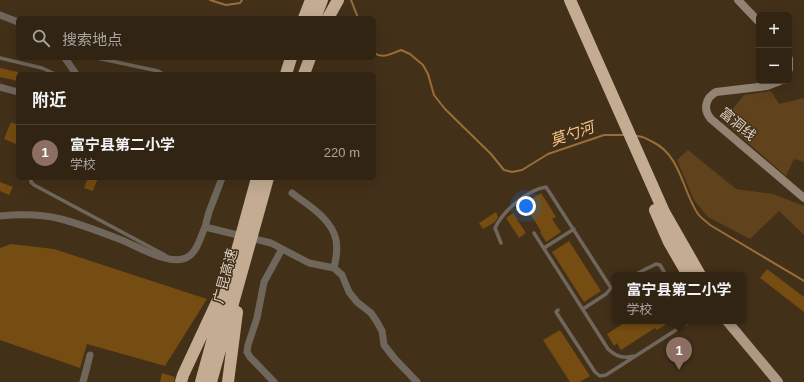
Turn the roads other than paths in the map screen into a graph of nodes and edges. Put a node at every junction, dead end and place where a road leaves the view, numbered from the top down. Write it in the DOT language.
graph roads {
  1 [pos="311,0"];
  2 [pos="322,0"];
  3 [pos="338,0"];
  4 [pos="562,0"];
  5 [pos="570,0"];
  6 [pos="738,0"];
  7 [pos="0,15"];
  8 [pos="305,16"];
  9 [pos="316,16"];
  10 [pos="329,16"];
  11 [pos="756,19"];
  12 [pos="16,21"];
  13 [pos="0,58"];
  14 [pos="66,60"];
  15 [pos="106,60"];
  16 [pos="301,60"];
  17 [pos="308,60"];
  18 [pos="295,70"];
  19 [pos="51,72"];
  20 [pos="75,72"];
  21 [pos="160,72"];
  22 [pos="772,84"];
  23 [pos="0,87"];
  24 [pos="16,91"];
  25 [pos="616,113"];
  26 [pos="636,159"];
  27 [pos="30,180"];
  28 [pos="221,180"];
  29 [pos="257,180"];
  30 [pos="267,180"];
  31 [pos="292,193"];
  32 [pos="804,198"];
  33 [pos="0,216"];
  34 [pos="205,227"];
  35 [pos="574,229"];
  36 [pos="534,233"];
  37 [pos="501,243"];
  38 [pos="544,248"];
  39 [pos="282,249"];
  40 [pos="168,258"];
  41 [pos="334,268"];
  42 [pos="237,269"];
  43 [pos="640,272"];
  44 [pos="664,272"];
  45 [pos="686,272"];
  46 [pos="698,272"];
  47 [pos="612,286"];
  48 [pos="612,288"];
  49 [pos="582,309"];
  50 [pos="558,310"];
  51 [pos="685,324"];
  52 [pos="729,324"];
  53 [pos="90,354"];
  54 [pos="638,354"];
  55 [pos="775,381"];
  56 [pos="84,382"];
  57 [pos="181,382"];
  58 [pos="201,382"];
  59 [pos="211,382"];
  60 [pos="228,382"];
  61 [pos="274,382"];
  62 [pos="417,382"];
  1 -- 8 [label="highway"];
  2 -- 9 [label="highway"];
  3 -- 10 [label="highway"];
  4 -- 25 [label="highway"];
  5 -- 25 [label="highway"];
  6 -- 11 [label="main road"];
  7 -- 12 [label="street"];
  13 -- 19 [label="lane"];
  14 -- 20 [label="street"];
  15 -- 21 [label="lane"];
  16 -- 18 [label="highway"];
  17 -- 18 [label="highway"];
  22 -- 32 [label="main road, 富洞线"];
  23 -- 24 [label="street"];
  25 -- 26 [label="highway"];
  26 -- 45 [label="highway"];
  26 -- 46 [label="highway"];
  27 -- 40 [label="lane"];
  28 -- 34 [label="street"];
  29 -- 42 [label="highway, 广昆高速"];
  30 -- 42 [label="highway, 广昆高速"];
  31 -- 41 [label="street"];
  33 -- 40 [label="street"];
  34 -- 39 [label="street"];
  34 -- 40 [label="street"];
  35 -- 37 [label="lane"];
  35 -- 38 [label="lane"];
  35 -- 47 [label="lane"];
  36 -- 38 [label="lane"];
  38 -- 49 [label="lane"];
  39 -- 41 [label="street"];
  39 -- 61 [label="street"];
  41 -- 62 [label="street"];
  42 -- 57 [label="highway"];
  42 -- 58 [label="highway, 广昆高速"];
  42 -- 59 [label="highway, 广昆高速"];
  42 -- 60 [label="highway"];
  43 -- 44 [label="lane"];
  48 -- 49 [label="lane"];
  49 -- 54 [label="lane"];
  50 -- 54 [label="lane"];
  51 -- 54 [label="lane"];
  52 -- 55 [label="main road"];
  53 -- 56 [label="street"];
}
